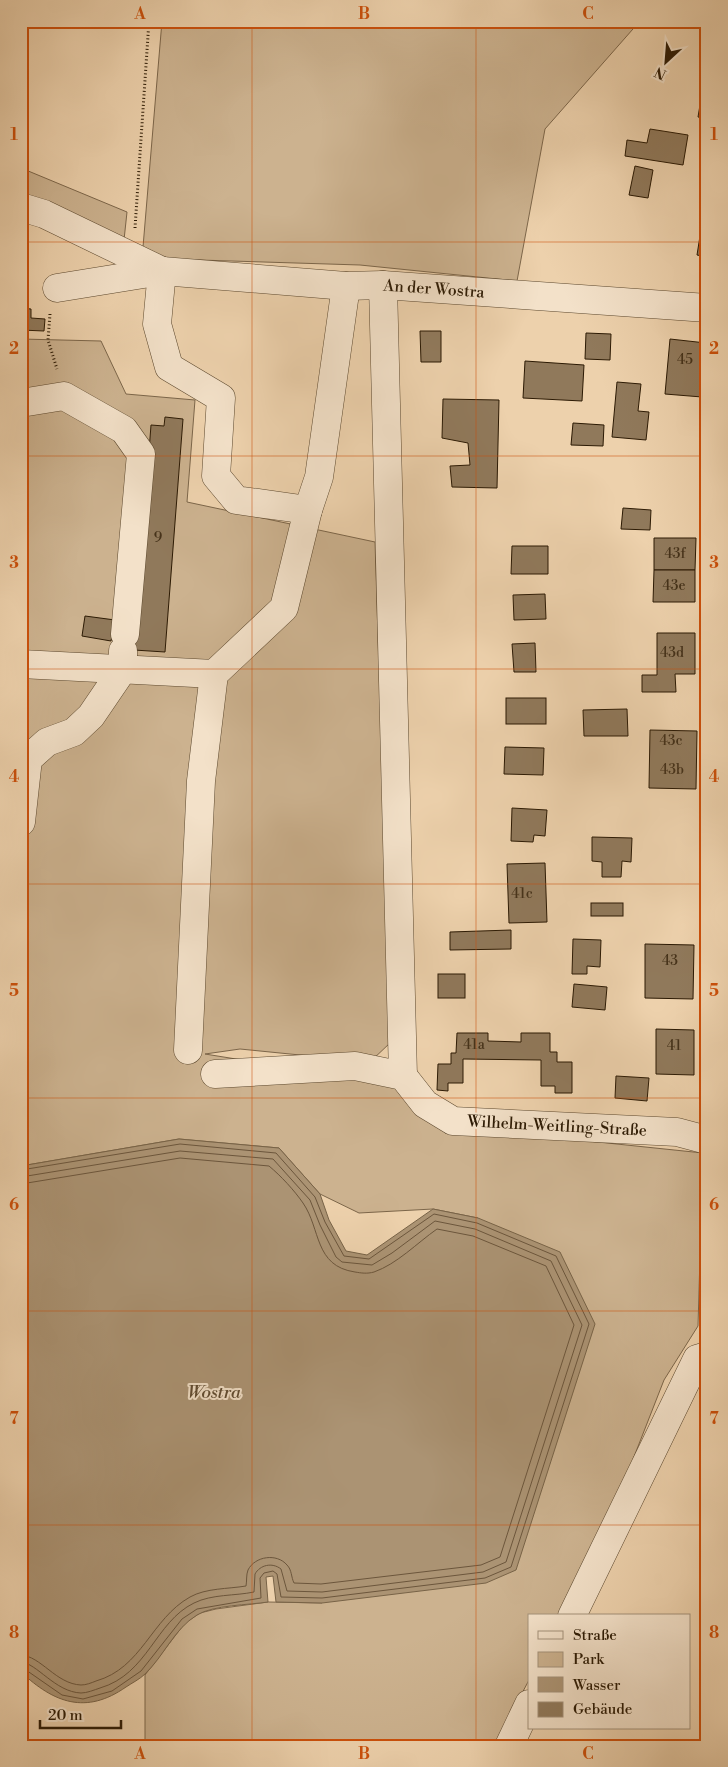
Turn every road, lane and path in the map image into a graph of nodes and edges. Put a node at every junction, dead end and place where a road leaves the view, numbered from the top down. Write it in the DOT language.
graph roads {
  1 [pos="149,21"];
  2 [pos="21,207"];
  3 [pos="134,256"];
  4 [pos="162,271"];
  5 [pos="383,285"];
  6 [pos="346,286"];
  7 [pos="57,288"];
  8 [pos="707,308"];
  9 [pos="64,396"];
  10 [pos="21,403"];
  11 [pos="308,510"];
  12 [pos="124,651"];
  13 [pos="21,664"];
  14 [pos="214,674"];
  15 [pos="21,822"];
  16 [pos="188,1050"];
  17 [pos="214,1074"];
  18 [pos="403,1076"];
  19 [pos="707,1140"];
  20 [pos="707,1356"];
  21 [pos="573,1614"];
  22 [pos="528,1706"];
  23 [pos="509,1746"];
  1 -- 3 [label="path"];
  2 -- 3 [label="street"];
  3 -- 4 [label="street"];
  4 -- 6 [label="street, An der Wostra"];
  4 -- 7 [label="street"];
  4 -- 11 [label="street"];
  5 -- 6 [label="street, An der Wostra"];
  5 -- 8 [label="street, An der Wostra"];
  5 -- 18 [label="street"];
  6 -- 11 [label="street"];
  7 -- 9 [label="path"];
  9 -- 10 [label="street"];
  9 -- 12 [label="street"];
  11 -- 14 [label="street"];
  12 -- 13 [label="street"];
  12 -- 14 [label="street"];
  12 -- 15 [label="street"];
  14 -- 16 [label="street"];
  17 -- 18 [label="street"];
  18 -- 19 [label="street, Wilhelm-Weitling-Straße"];
  20 -- 21 [label="street"];
  22 -- 23 [label="street"];
}
